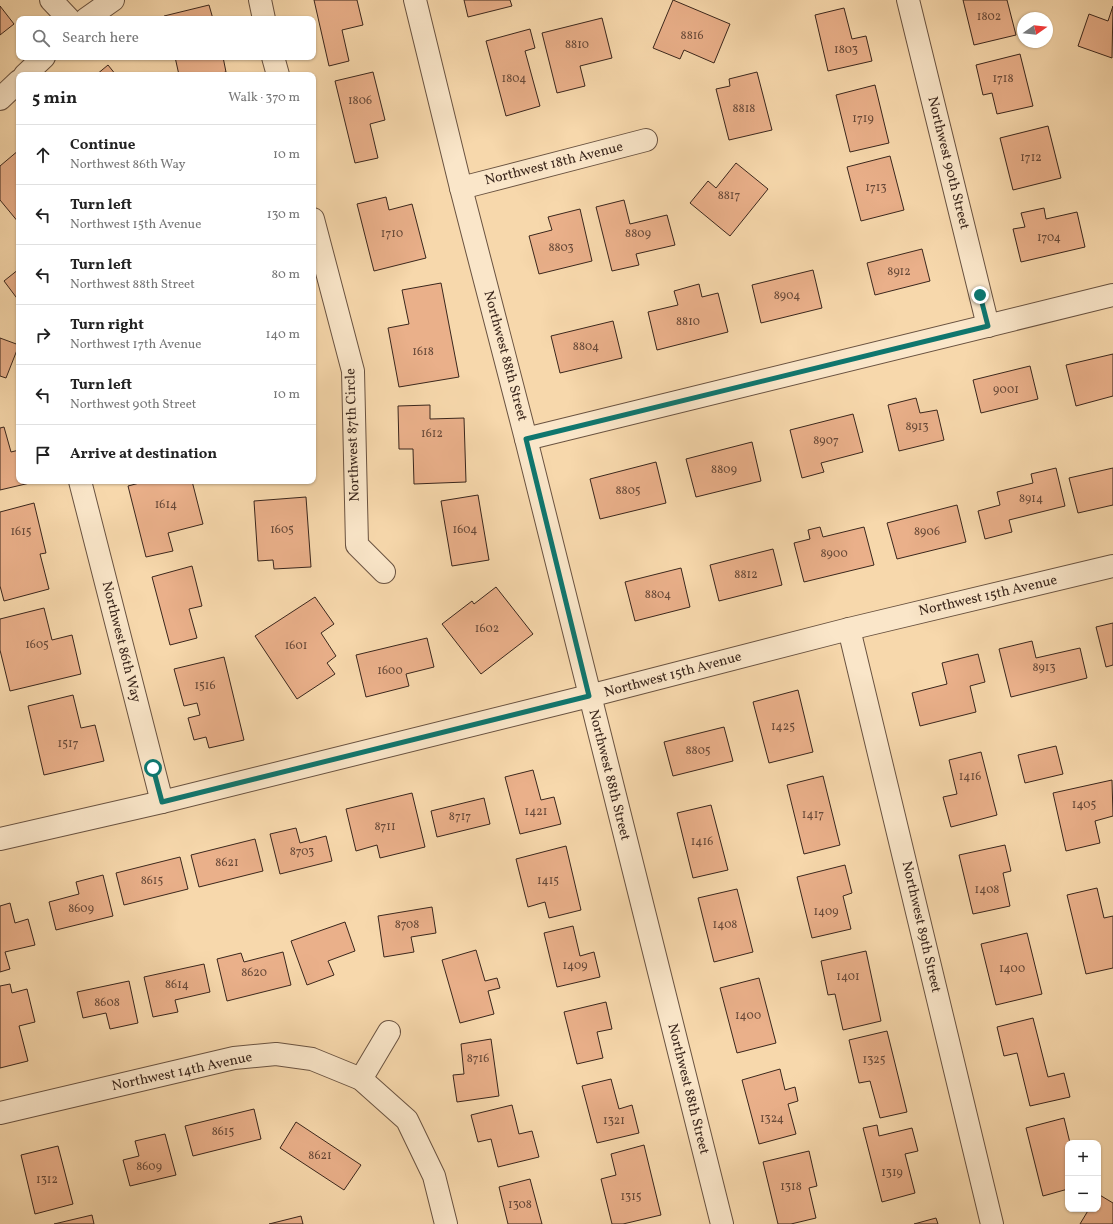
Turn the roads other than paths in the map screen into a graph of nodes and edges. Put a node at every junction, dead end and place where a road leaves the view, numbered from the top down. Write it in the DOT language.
graph roads {
  1 [pos="51,0"];
  2 [pos="113,0"];
  3 [pos="260,0"];
  4 [pos="415,0"];
  5 [pos="908,0"];
  6 [pos="66,16"];
  7 [pos="90,16"];
  8 [pos="263,16"];
  9 [pos="41,60"];
  10 [pos="275,60"];
  11 [pos="28,72"];
  12 [pos="277,72"];
  13 [pos="16,84"];
  14 [pos="0,99"];
  15 [pos="646,140"];
  16 [pos="461,188"];
  17 [pos="316,230"];
  18 [pos="1113,295"];
  19 [pos="988,326"];
  20 [pos="526,439"];
  21 [pos="81,484"];
  22 [pos="1113,566"];
  23 [pos="384,572"];
  24 [pos="850,629"];
  25 [pos="589,696"];
  26 [pos="162,802"];
  27 [pos="0,839"];
  28 [pos="389,1032"];
  29 [pos="362,1079"];
  30 [pos="0,1113"];
  31 [pos="446,1224"];
  32 [pos="722,1224"];
  33 [pos="992,1224"];
  1 -- 6 [label="street"];
  2 -- 7 [label="street"];
  3 -- 8 [label="street"];
  4 -- 16 [label="street, Northwest 88th Street"];
  5 -- 19 [label="street, Northwest 90th Street"];
  9 -- 11 [label="street"];
  10 -- 12 [label="street"];
  13 -- 14 [label="street"];
  15 -- 16 [label="street, Northwest 18th Avenue"];
  16 -- 20 [label="street, Northwest 88th Street"];
  17 -- 23 [label="street, Northwest 87th Circle"];
  18 -- 19 [label="street"];
  19 -- 20 [label="street"];
  20 -- 25 [label="street, Northwest 88th Street"];
  21 -- 26 [label="street, Northwest 86th Way"];
  22 -- 24 [label="street, Northwest 15th Avenue"];
  24 -- 25 [label="street, Northwest 15th Avenue"];
  24 -- 33 [label="street, Northwest 89th Street"];
  25 -- 26 [label="street, Northwest 15th Avenue"];
  25 -- 32 [label="street, Northwest 88th Street"];
  26 -- 27 [label="street, Northwest 15th Avenue"];
  28 -- 29 [label="street"];
  29 -- 30 [label="street, Northwest 14th Avenue"];
  29 -- 31 [label="street"];
}
